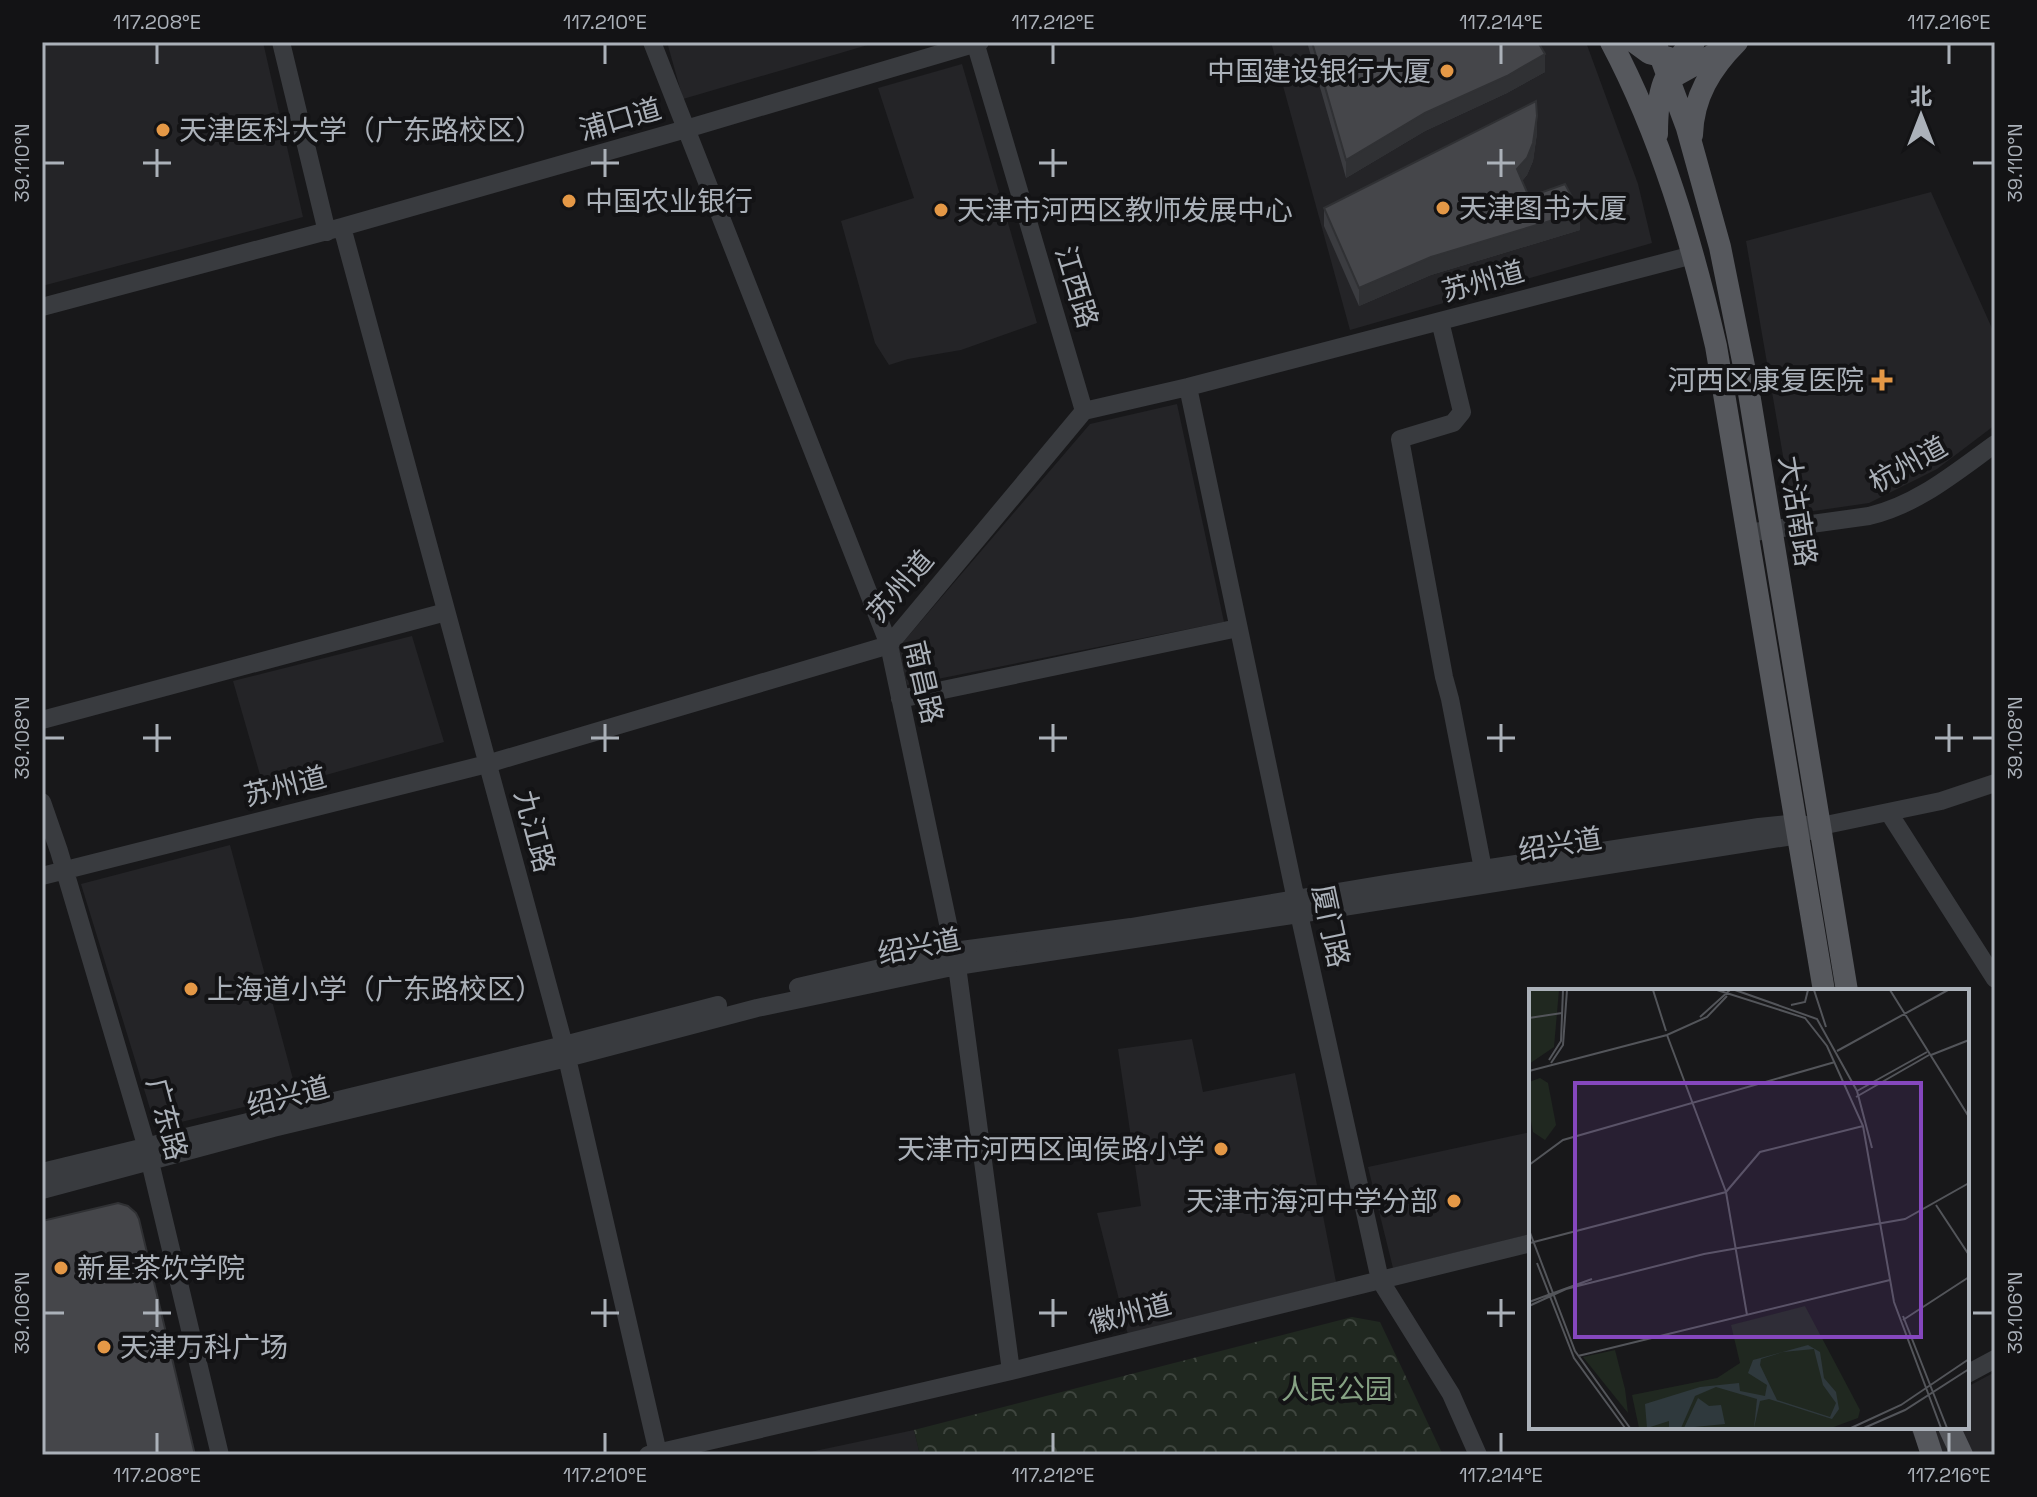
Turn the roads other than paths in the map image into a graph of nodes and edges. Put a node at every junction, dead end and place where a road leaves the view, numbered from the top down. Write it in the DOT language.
graph roads {
  1 [pos="281,42"];
  2 [pos="652,42"];
  3 [pos="977,42"];
  4 [pos="1611,42"];
  5 [pos="1694,42"];
  6 [pos="1734,42"];
  7 [pos="1661,58"];
  8 [pos="1624,67"];
  9 [pos="1638,95"];
  10 [pos="686,129"];
  11 [pos="1692,148"];
  12 [pos="1658,151"];
  13 [pos="334,230"];
  14 [pos="1693,255"];
  15 [pos="42,307"];
  16 [pos="1440,321"];
  17 [pos="1188,387"];
  18 [pos="1084,411"];
  19 [pos="1995,444"];
  20 [pos="1771,531"];
  21 [pos="1747,533"];
  22 [pos="446,612"];
  23 [pos="1238,628"];
  24 [pos="889,645"];
  25 [pos="900,699"];
  26 [pos="42,720"];
  27 [pos="487,764"];
  28 [pos="1995,783"];
  29 [pos="42,802"];
  30 [pos="1889,813"];
  31 [pos="1821,826"];
  32 [pos="1798,829"];
  33 [pos="1483,869"];
  34 [pos="64,871"];
  35 [pos="42,876"];
  36 [pos="1298,907"];
  37 [pos="955,959"];
  38 [pos="1995,979"];
  39 [pos="1824,989"];
  40 [pos="1847,989"];
  41 [pos="566,1051"];
  42 [pos="148,1152"];
  43 [pos="42,1172"];
  44 [pos="42,1190"];
  45 [pos="1529,1243"];
  46 [pos="1380,1280"];
  47 [pos="1995,1359"];
  48 [pos="1011,1371"];
  49 [pos="1969,1373"];
  50 [pos="1924,1429"];
  51 [pos="1950,1429"];
  52 [pos="653,1454"];
  53 [pos="220,1455"];
  54 [pos="1478,1455"];
  55 [pos="1932,1455"];
  56 [pos="1962,1455"];
  1 -- 13 [label="street, 九江路"];
  2 -- 10 [label="street, 南昌路"];
  3 -- 10 [label="street, 浦口道"];
  3 -- 18 [label="street, 江西路"];
  4 -- 8 [label="main road, 大沽南路"];
  5 -- 7 [label="main road"];
  6 -- 7 [label="main road"];
  6 -- 11 [label="main road"];
  7 -- 8 [label="main road"];
  7 -- 9 [label="main road"];
  7 -- 11 [label="main road, 大沽南路"];
  7 -- 12 [label="main road"];
  8 -- 9 [label="main road, 大沽南路"];
  9 -- 12 [label="main road, 大沽南路"];
  10 -- 13 [label="street, 浦口道"];
  10 -- 24 [label="street, 南昌路"];
  11 -- 20 [label="main road, 大沽南路"];
  12 -- 14 [label="main road, 大沽南路"];
  13 -- 15 [label="street, 浦口道"];
  13 -- 22 [label="street, 九江路"];
  14 -- 16 [label="street, 苏州道"];
  14 -- 21 [label="main road, 大沽南路"];
  16 -- 17 [label="street, 苏州道"];
  16 -- 33 [label="street"];
  17 -- 18 [label="street, 苏州道"];
  17 -- 23 [label="street, 厦门路"];
  18 -- 24 [label="street, 苏州道"];
  19 -- 20 [label="street, 杭州道"];
  20 -- 21 [label="street, 杭州道"];
  20 -- 31 [label="main road, 大沽南路"];
  21 -- 32 [label="main road, 大沽南路"];
  22 -- 26 [label="street"];
  22 -- 27 [label="street, 九江路"];
  23 -- 25 [label="street"];
  23 -- 36 [label="street, 厦门路"];
  24 -- 25 [label="street, 南昌路"];
  24 -- 27 [label="street, 苏州道"];
  25 -- 37 [label="street, 南昌路"];
  27 -- 34 [label="street, 苏州道"];
  27 -- 41 [label="street, 九江路"];
  28 -- 30 [label="street, 绍兴道"];
  29 -- 34 [label="street, 广东路"];
  30 -- 31 [label="street, 绍兴道"];
  30 -- 38 [label="street"];
  31 -- 32 [label="street, 绍兴道"];
  31 -- 40 [label="main road, 大沽南路"];
  32 -- 33 [label="street, 绍兴道"];
  32 -- 36 [label="street, 绍兴道"];
  32 -- 39 [label="main road, 大沽南路"];
  33 -- 36 [label="street, 绍兴道"];
  34 -- 35 [label="street, 苏州道"];
  34 -- 42 [label="street, 广东路"];
  36 -- 37 [label="street, 绍兴道"];
  36 -- 46 [label="street, 厦门路"];
  37 -- 41 [label="street, 绍兴道"];
  37 -- 48 [label="street, 南昌路"];
  41 -- 42 [label="street, 绍兴道"];
  41 -- 52 [label="street, 九江路"];
  42 -- 43 [label="street, 绍兴道"];
  42 -- 44 [label="street, 绍兴道"];
  42 -- 53 [label="street, 广东路"];
  45 -- 46 [label="street, 徽州道"];
  46 -- 48 [label="street, 徽州道"];
  46 -- 54 [label="street, 厦门路"];
  47 -- 49 [label="street"];
  48 -- 52 [label="street, 徽州道"];
  50 -- 55 [label="main road"];
  51 -- 56 [label="main road"];
}
